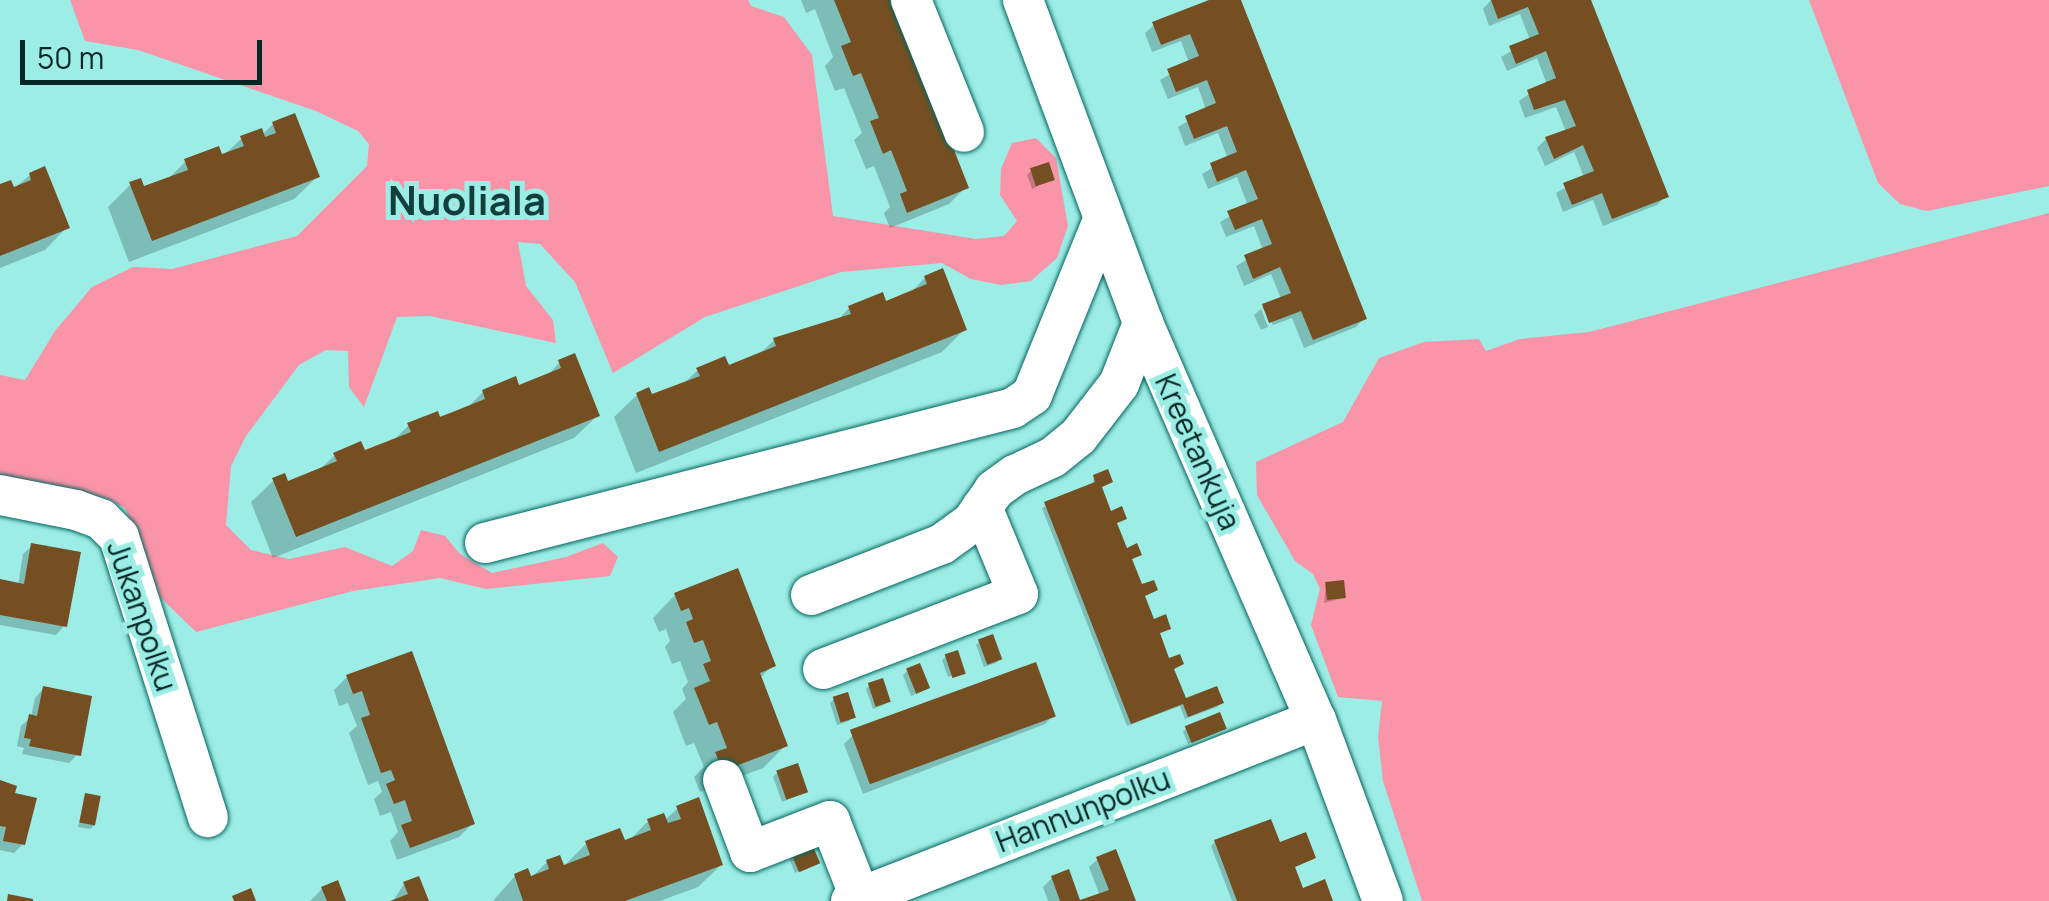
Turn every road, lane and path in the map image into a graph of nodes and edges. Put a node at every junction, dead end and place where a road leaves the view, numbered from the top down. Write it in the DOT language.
graph roads {
  1 [pos="911,0"];
  2 [pos="1023,0"];
  3 [pos="964,132"];
  4 [pos="1103,220"];
  5 [pos="1143,323"];
  6 [pos="0,495"];
  7 [pos="982,507"];
  8 [pos="485,542"];
  9 [pos="811,595"];
  10 [pos="824,669"];
  11 [pos="1316,720"];
  12 [pos="723,780"];
  13 [pos="208,817"];
  14 [pos="855,899"];
  15 [pos="1383,901"];
  1 -- 3 [label="street"];
  2 -- 4 [label="street, Kreetankuja"];
  4 -- 5 [label="street, Kreetankuja"];
  4 -- 8 [label="street"];
  5 -- 7 [label="street"];
  5 -- 11 [label="street, Kreetankuja"];
  6 -- 13 [label="street, Jukanpolku"];
  7 -- 9 [label="street"];
  7 -- 10 [label="street"];
  11 -- 14 [label="street, Hannunpolku"];
  11 -- 15 [label="street, Kreetankuja"];
  12 -- 14 [label="street"];
}
